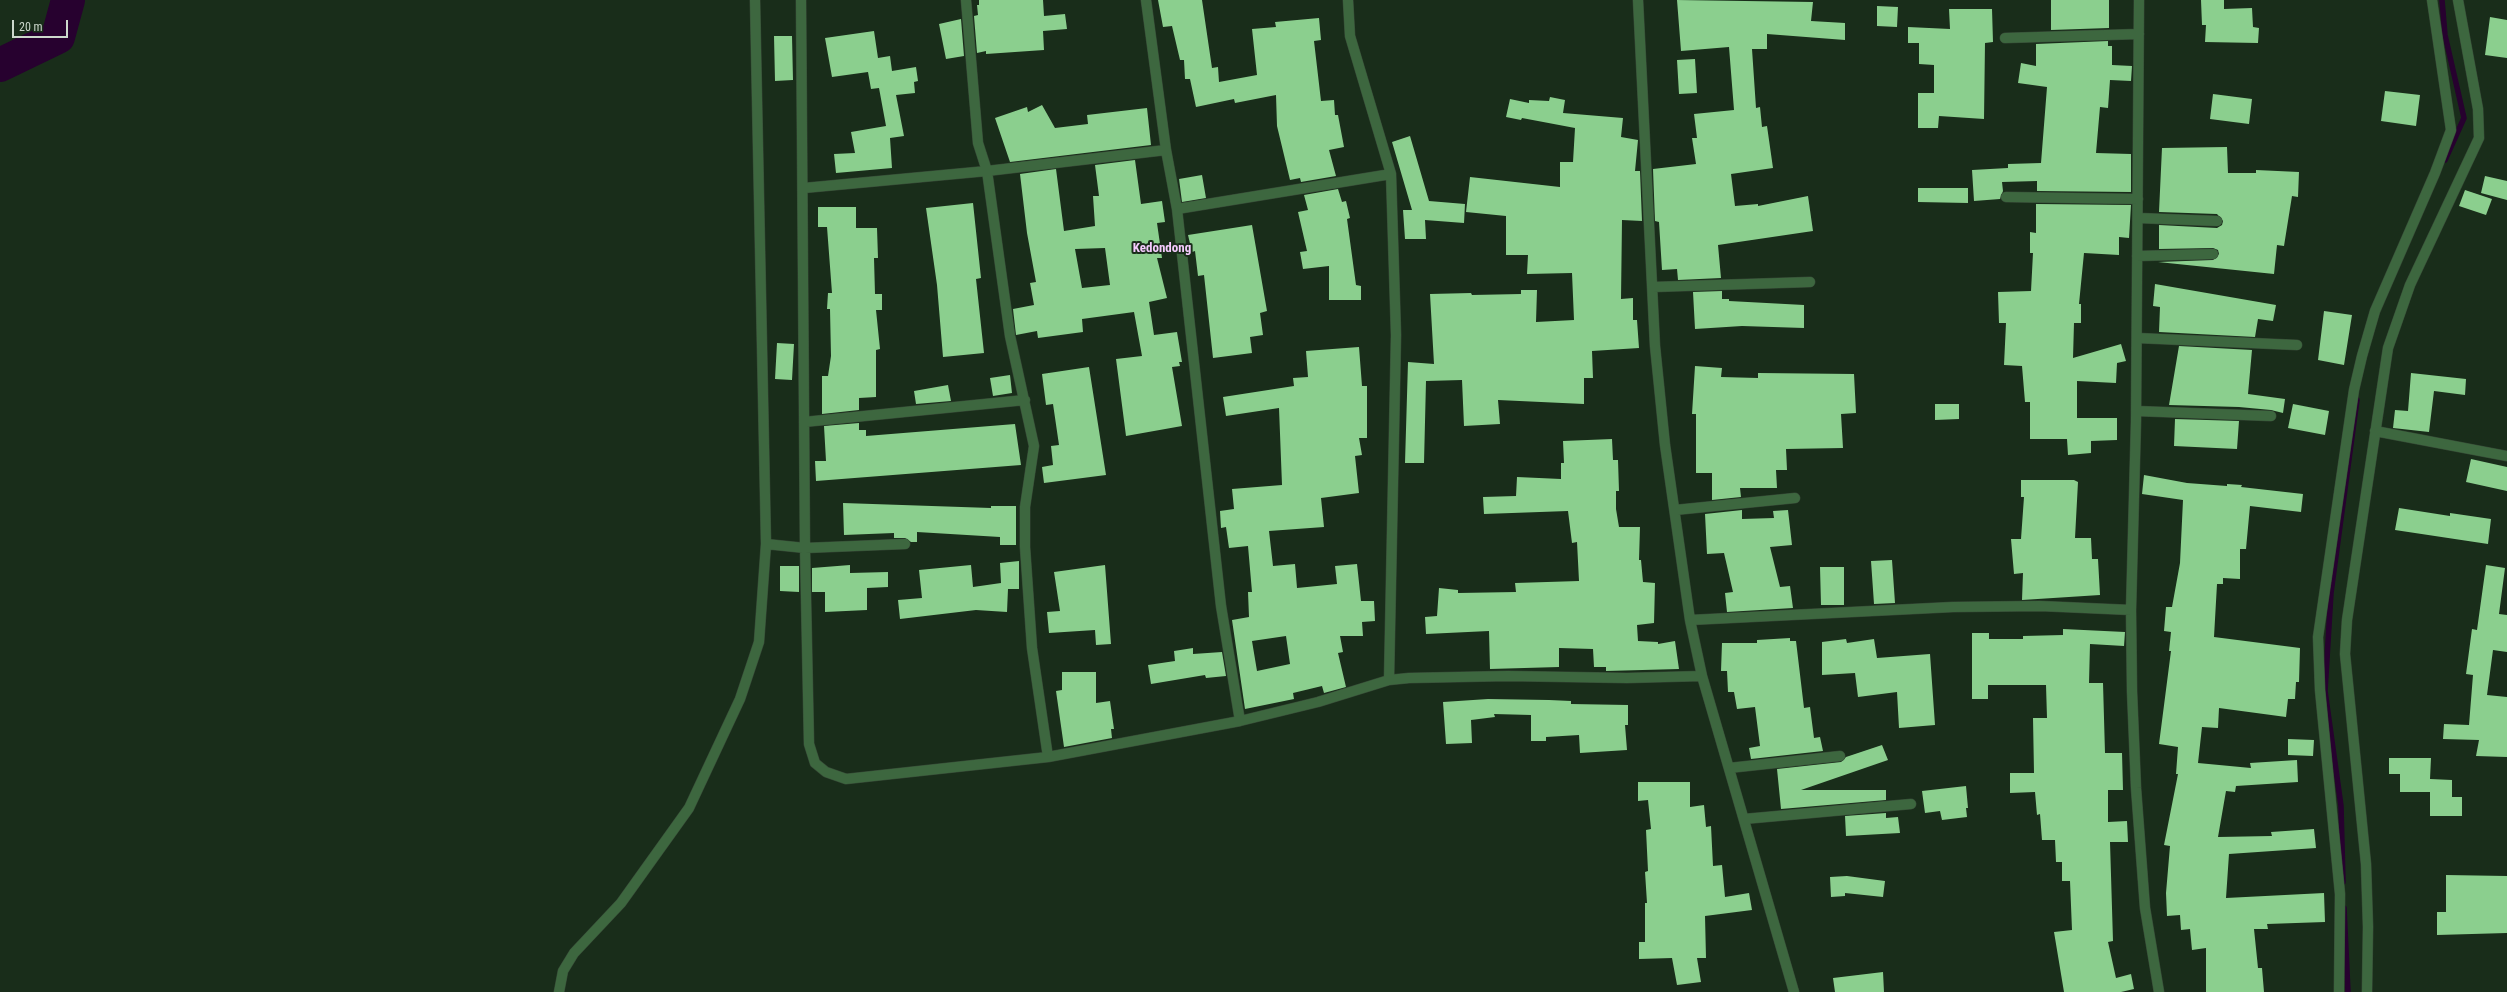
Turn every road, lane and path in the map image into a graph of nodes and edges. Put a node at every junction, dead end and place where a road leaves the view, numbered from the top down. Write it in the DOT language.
graph roads {
  1 [pos="755,0"];
  2 [pos="801,0"];
  3 [pos="966,0"];
  4 [pos="1146,0"];
  5 [pos="1348,0"];
  6 [pos="1638,0"];
  7 [pos="2139,0"];
  8 [pos="2432,0"];
  9 [pos="2458,0"];
  10 [pos="2139,34"];
  11 [pos="2005,38"];
  12 [pos="1166,150"];
  13 [pos="987,171"];
  14 [pos="1391,174"];
  15 [pos="804,188"];
  16 [pos="2006,197"];
  17 [pos="2138,199"];
  18 [pos="1177,209"];
  19 [pos="2138,218"];
  20 [pos="2217,221"];
  21 [pos="2213,254"];
  22 [pos="2138,256"];
  23 [pos="1810,282"];
  24 [pos="1653,287"];
  25 [pos="2137,338"];
  26 [pos="2297,346"];
  27 [pos="1025,400"];
  28 [pos="2136,411"];
  29 [pos="2271,416"];
  30 [pos="804,422"];
  31 [pos="2375,431"];
  32 [pos="2507,456"];
  33 [pos="1795,498"];
  34 [pos="1674,510"];
  35 [pos="766,544"];
  36 [pos="905,544"];
  37 [pos="805,548"];
  38 [pos="2131,610"];
  39 [pos="1690,620"];
  40 [pos="1702,676"];
  41 [pos="1389,680"];
  42 [pos="1240,721"];
  43 [pos="1840,756"];
  44 [pos="1048,757"];
  45 [pos="1729,768"];
  46 [pos="1911,804"];
  47 [pos="1744,819"];
  48 [pos="559,992"];
  49 [pos="1794,992"];
  50 [pos="2159,992"];
  51 [pos="2339,992"];
  52 [pos="2367,992"];
  1 -- 35 [label="street"];
  2 -- 15 [label="street"];
  3 -- 13 [label="street"];
  4 -- 12 [label="street"];
  5 -- 14 [label="street"];
  6 -- 24 [label="street"];
  7 -- 10 [label="street"];
  8 -- 51 [label="street"];
  9 -- 31 [label="street"];
  10 -- 11 [label="street"];
  10 -- 17 [label="street"];
  12 -- 13 [label="street"];
  12 -- 18 [label="street"];
  13 -- 15 [label="street"];
  13 -- 27 [label="street"];
  14 -- 18 [label="street"];
  14 -- 41 [label="street"];
  15 -- 30 [label="street"];
  16 -- 17 [label="street"];
  17 -- 19 [label="street"];
  18 -- 42 [label="street"];
  19 -- 20 [label="street"];
  19 -- 22 [label="street"];
  21 -- 22 [label="street"];
  22 -- 25 [label="street"];
  23 -- 24 [label="street"];
  24 -- 34 [label="street"];
  25 -- 26 [label="street"];
  25 -- 28 [label="street"];
  27 -- 30 [label="street"];
  27 -- 44 [label="street"];
  28 -- 29 [label="street"];
  28 -- 38 [label="street"];
  30 -- 37 [label="street"];
  31 -- 32 [label="street"];
  31 -- 52 [label="street"];
  33 -- 34 [label="street"];
  34 -- 39 [label="street"];
  35 -- 37 [label="street"];
  35 -- 48 [label="street"];
  36 -- 37 [label="street"];
  37 -- 44 [label="street"];
  38 -- 39 [label="street"];
  38 -- 50 [label="street"];
  39 -- 40 [label="street"];
  40 -- 41 [label="street"];
  40 -- 45 [label="street"];
  41 -- 42 [label="street"];
  42 -- 44 [label="street"];
  43 -- 45 [label="street"];
  45 -- 47 [label="street"];
  46 -- 47 [label="street"];
  47 -- 49 [label="street"];
}
